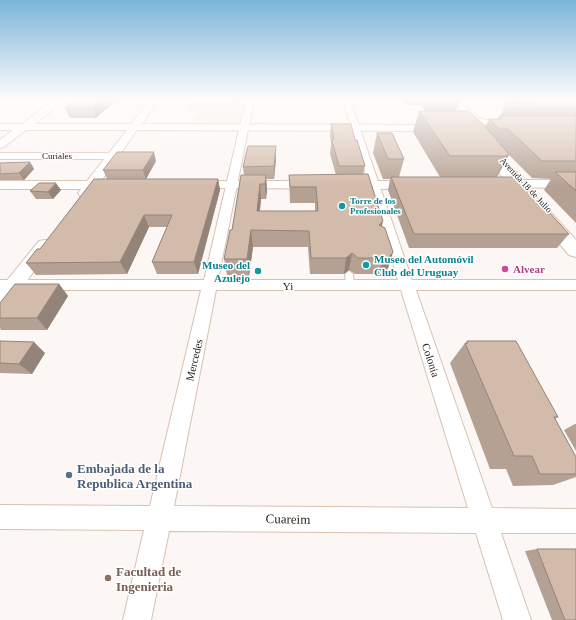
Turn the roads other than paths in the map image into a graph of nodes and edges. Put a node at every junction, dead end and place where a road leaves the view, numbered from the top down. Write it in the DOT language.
graph roads {
  1 [pos="244,128"];
  2 [pos="355,128"];
  3 [pos="21,129"];
  4 [pos="134,129"];
  5 [pos="474,129"];
  6 [pos="0,145"];
  7 [pos="0,156"];
  8 [pos="113,156"];
  9 [pos="429,184"];
  10 [pos="485,184"];
  11 [pos="521,184"];
  12 [pos="576,184"];
  13 [pos="0,185"];
  14 [pos="91,185"];
  15 [pos="130,185"];
  16 [pos="178,185"];
  17 [pos="233,185"];
  18 [pos="374,185"];
  19 [pos="76,204"];
  20 [pos="52,235"];
  21 [pos="576,239"];
  22 [pos="576,251"];
  23 [pos="7,285"];
  24 [pos="211,285"];
  25 [pos="576,285"];
  26 [pos="407,286"];
  27 [pos="0,303"];
  28 [pos="0,517"];
  29 [pos="159,518"];
  30 [pos="484,521"];
  31 [pos="576,521"];
  32 [pos="137,620"];
  33 [pos="517,620"];
  1 -- 17 [label="street, Mercedes"];
  2 -- 18 [label="street, Colonia"];
  3 -- 6 [label="street"];
  4 -- 8 [label="street"];
  5 -- 11 [label="main road, Avenida 18 de Julio"];
  7 -- 8 [label="street, Curiales"];
  8 -- 14 [label="street"];
  9 -- 18 [label="street"];
  10 -- 11 [label="street"];
  11 -- 12 [label="street"];
  11 -- 21 [label="main road, Avenida 18 de Julio"];
  11 -- 22 [label="main road, Avenida 18 de Julio"];
  13 -- 14 [label="street"];
  14 -- 15 [label="street"];
  14 -- 19 [label="street"];
  16 -- 17 [label="street"];
  17 -- 18 [label="street"];
  17 -- 24 [label="street, Mercedes"];
  18 -- 26 [label="street, Colonia"];
  20 -- 23 [label="street"];
  23 -- 24 [label="street, Yi"];
  23 -- 27 [label="street"];
  24 -- 26 [label="street, Yi"];
  24 -- 29 [label="street, Mercedes"];
  25 -- 26 [label="street, Yi"];
  26 -- 30 [label="street, Colonia"];
  28 -- 29 [label="street, Cuareim"];
  29 -- 30 [label="street, Cuareim"];
  29 -- 32 [label="street, Mercedes"];
  30 -- 31 [label="street, Cuareim"];
  30 -- 33 [label="street, Colonia"];
}
